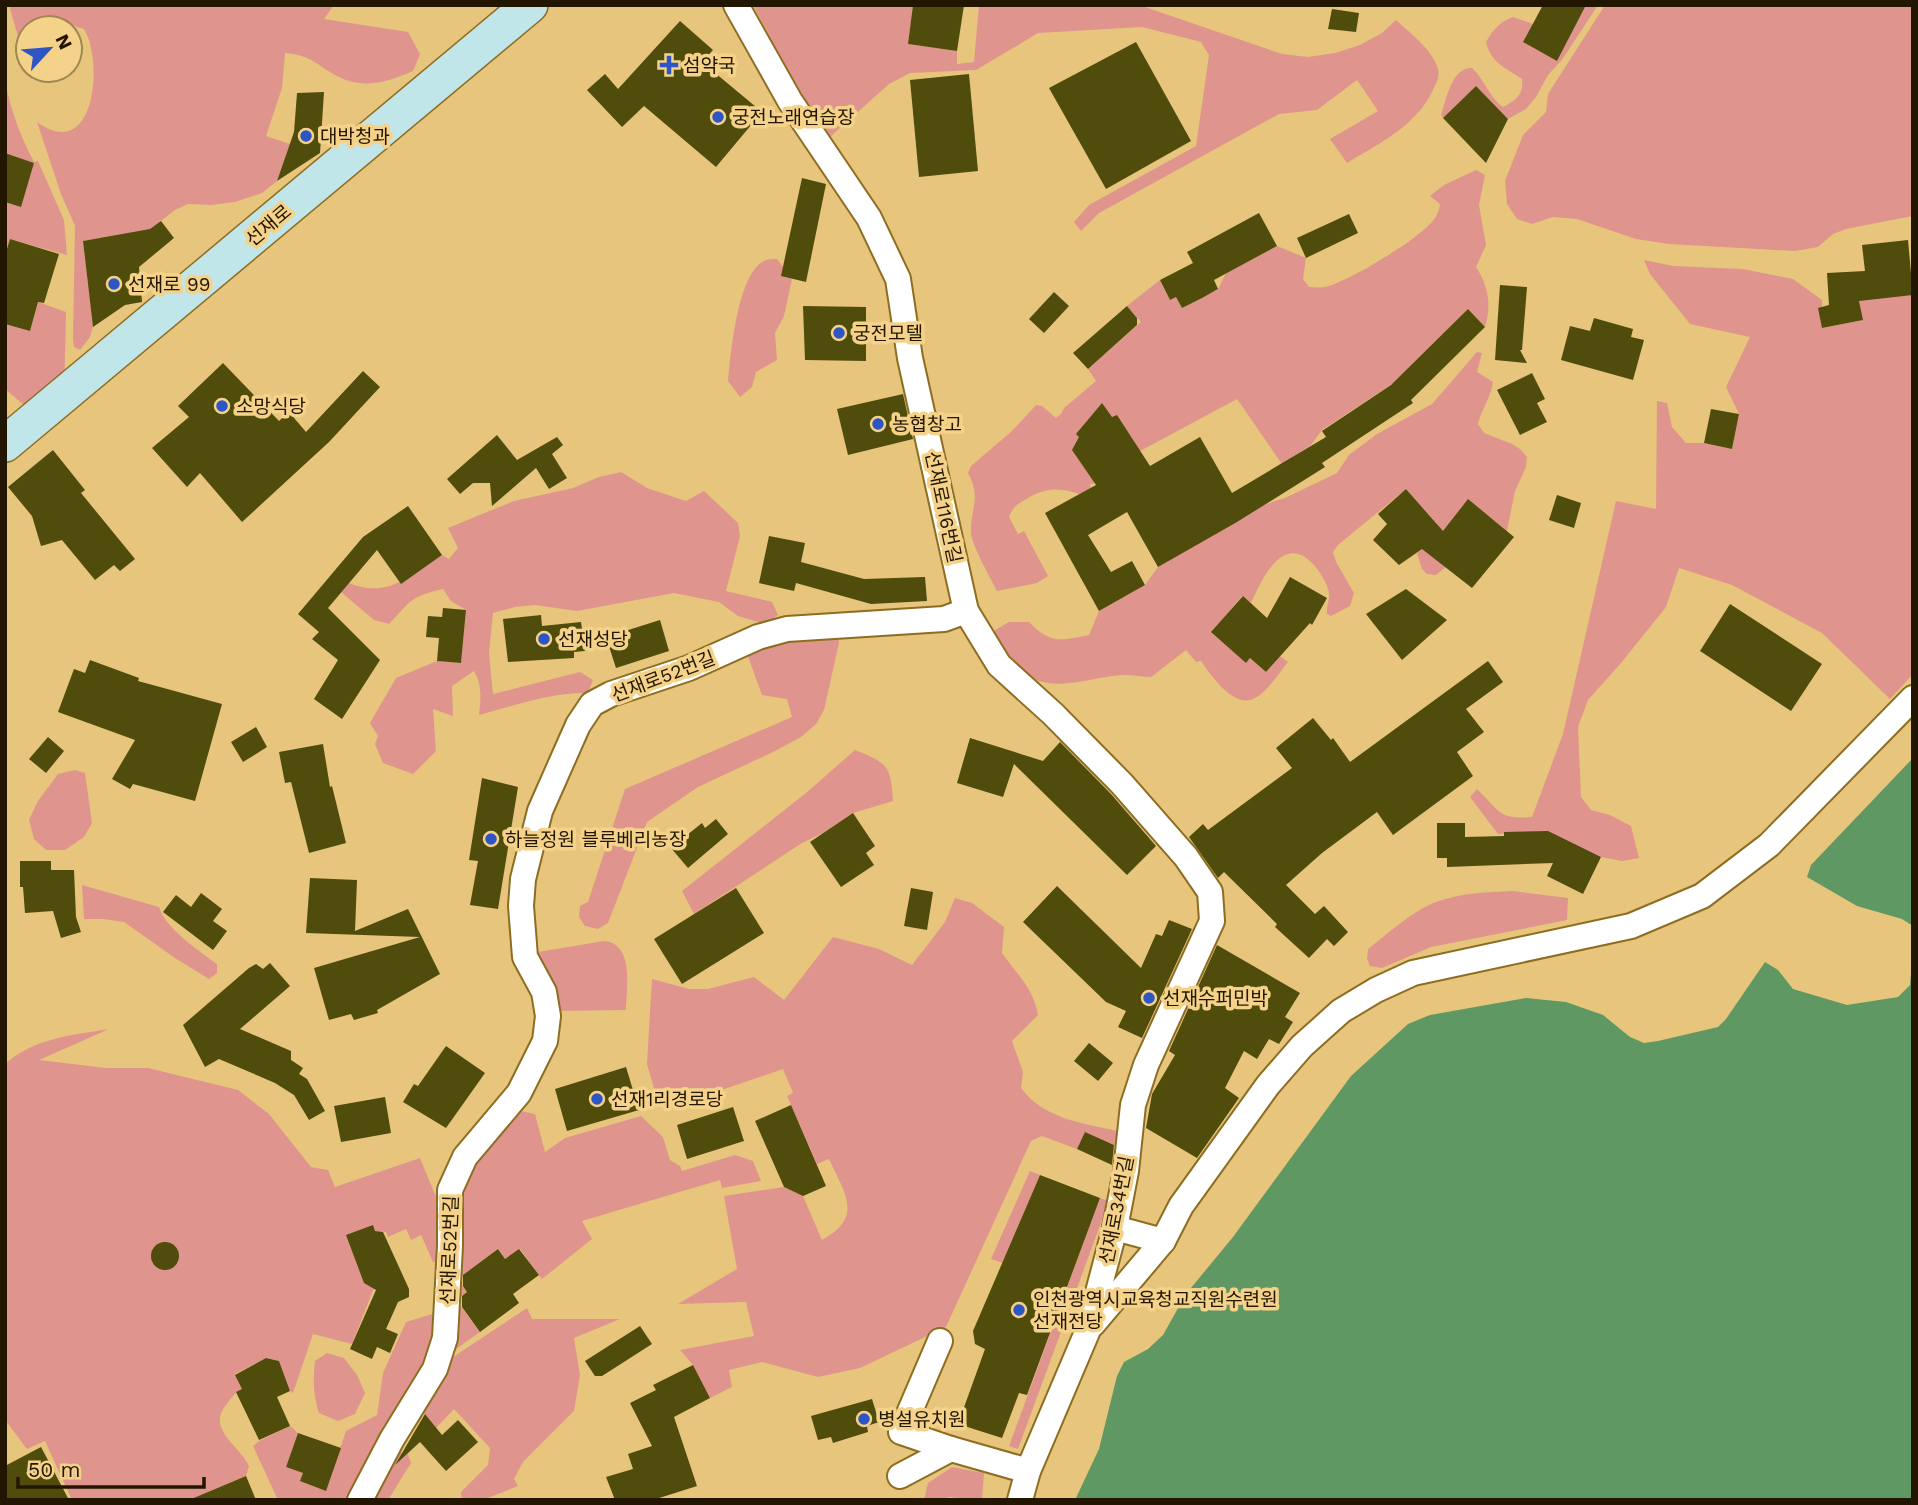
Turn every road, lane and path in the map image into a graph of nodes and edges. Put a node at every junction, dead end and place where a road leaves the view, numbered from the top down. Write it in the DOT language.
graph roads {
  1 [pos="530,5"];
  2 [pos="736,6"];
  3 [pos="5,444"];
  4 [pos="966,611"];
  5 [pos="1913,698"];
  6 [pos="1212,921"];
  7 [pos="1115,1228"];
  8 [pos="1163,1241"];
  9 [pos="1088,1330"];
  10 [pos="940,1341"];
  11 [pos="951,1449"];
  12 [pos="1028,1471"];
  13 [pos="900,1476"];
  14 [pos="360,1500"];
  15 [pos="1020,1500"];
  1 -- 3 [label="street, 선재로"];
  2 -- 4 [label="street, 선재로116번길"];
  4 -- 6 [label="street, 선재로116번길"];
  4 -- 14 [label="street, 선재로52번길"];
  5 -- 8 [label="street"];
  6 -- 7 [label="street, 선재로34번길"];
  7 -- 8 [label="street"];
  7 -- 9 [label="street, 선재로34번길"];
  8 -- 9 [label="street"];
  9 -- 12 [label="street, 선재로34번길"];
  10 -- 11 [label="street"];
  11 -- 12 [label="street"];
  11 -- 13 [label="street"];
  12 -- 15 [label="street, 선재로34번길"];
}
